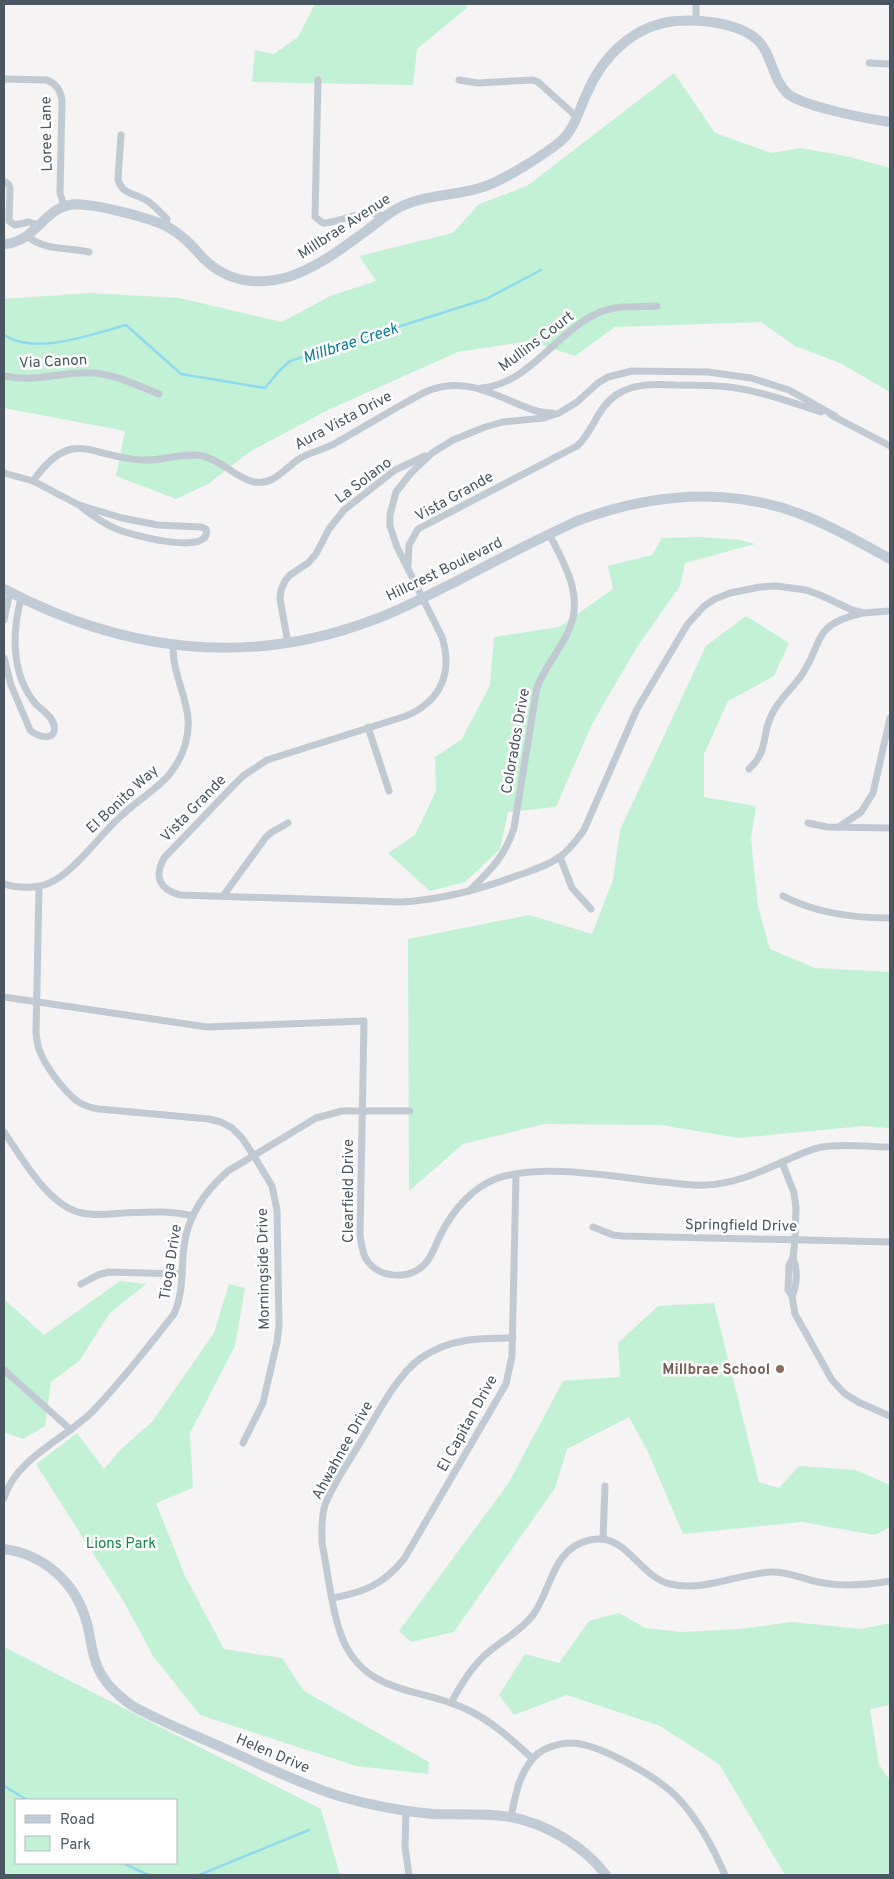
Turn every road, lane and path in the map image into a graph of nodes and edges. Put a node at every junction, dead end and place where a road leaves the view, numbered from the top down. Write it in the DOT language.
graph roads {
  1 [pos="696,4"];
  2 [pos="696,21"];
  3 [pos="869,63"];
  4 [pos="890,64"];
  5 [pos="4,79"];
  6 [pos="318,80"];
  7 [pos="458,80"];
  8 [pos="576,117"];
  9 [pos="890,122"];
  10 [pos="121,135"];
  11 [pos="4,181"];
  12 [pos="64,206"];
  13 [pos="385,216"];
  14 [pos="39,225"];
  15 [pos="166,226"];
  16 [pos="27,236"];
  17 [pos="4,244"];
  18 [pos="89,252"];
  19 [pos="657,306"];
  20 [pos="4,376"];
  21 [pos="481,388"];
  22 [pos="159,394"];
  23 [pos="558,413"];
  24 [pos="835,416"];
  25 [pos="890,446"];
  26 [pos="432,453"];
  27 [pos="4,473"];
  28 [pos="33,482"];
  29 [pos="79,505"];
  30 [pos="549,534"];
  31 [pos="890,559"];
  32 [pos="408,568"];
  33 [pos="7,591"];
  34 [pos="21,598"];
  35 [pos="422,598"];
  36 [pos="890,611"];
  37 [pos="863,613"];
  38 [pos="4,620"];
  39 [pos="288,644"];
  40 [pos="173,645"];
  41 [pos="4,658"];
  42 [pos="890,718"];
  43 [pos="368,728"];
  44 [pos="749,769"];
  45 [pos="389,791"];
  46 [pos="288,823"];
  47 [pos="808,823"];
  48 [pos="839,827"];
  49 [pos="890,828"];
  50 [pos="560,857"];
  51 [pos="4,884"];
  52 [pos="39,887"];
  53 [pos="468,892"];
  54 [pos="223,896"];
  55 [pos="783,896"];
  56 [pos="591,910"];
  57 [pos="890,918"];
  58 [pos="4,997"];
  59 [pos="36,1002"];
  60 [pos="410,1110"];
  61 [pos="362,1111"];
  62 [pos="4,1132"];
  63 [pos="890,1147"];
  64 [pos="254,1156"];
  65 [pos="782,1162"];
  66 [pos="516,1174"];
  67 [pos="192,1216"];
  68 [pos="593,1227"];
  69 [pos="795,1240"];
  70 [pos="890,1242"];
  71 [pos="182,1274"];
  72 [pos="81,1284"];
  73 [pos="513,1338"];
  74 [pos="4,1370"];
  75 [pos="890,1416"];
  76 [pos="71,1430"];
  77 [pos="243,1443"];
  78 [pos="605,1486"];
  79 [pos="4,1498"];
  80 [pos="603,1539"];
  81 [pos="4,1549"];
  82 [pos="890,1581"];
  83 [pos="333,1598"];
  84 [pos="451,1702"];
  85 [pos="532,1758"];
  86 [pos="406,1811"];
  87 [pos="511,1818"];
  88 [pos="409,1875"];
  89 [pos="606,1875"];
  90 [pos="725,1875"];
  1 -- 2 [label="street"];
  2 -- 8 [label="street, Millbrae Avenue"];
  2 -- 9 [label="street, Millbrae Avenue"];
  3 -- 4 [label="street"];
  5 -- 12 [label="street, Loree Lane"];
  6 -- 13 [label="street"];
  7 -- 8 [label="street"];
  8 -- 13 [label="street, Millbrae Avenue"];
  10 -- 15 [label="street"];
  11 -- 14 [label="street"];
  12 -- 14 [label="street"];
  12 -- 15 [label="street, Millbrae Avenue"];
  13 -- 15 [label="street, Millbrae Avenue"];
  14 -- 16 [label="street"];
  16 -- 17 [label="street"];
  16 -- 18 [label="street"];
  19 -- 21 [label="street, Mullins Court"];
  20 -- 22 [label="street, Via Canon"];
  21 -- 23 [label="street, Mullins Court"];
  21 -- 28 [label="street, Aura Vista Drive"];
  23 -- 24 [label="street"];
  23 -- 26 [label="street"];
  24 -- 25 [label="street, Vista Grande"];
  24 -- 32 [label="street, Vista Grande"];
  26 -- 32 [label="street"];
  26 -- 39 [label="street, La Solano"];
  27 -- 28 [label="street"];
  28 -- 29 [label="street"];
  29 -- 29 [label="street"];
  30 -- 31 [label="street, Hillcrest Boulevard"];
  30 -- 35 [label="street, Hillcrest Boulevard"];
  30 -- 53 [label="street, Colorados Drive"];
  32 -- 35 [label="street, Vista Grande"];
  33 -- 34 [label="street, Hillcrest Boulevard"];
  33 -- 38 [label="street"];
  34 -- 40 [label="street, Hillcrest Boulevard"];
  34 -- 41 [label="street"];
  35 -- 39 [label="street, Hillcrest Boulevard"];
  35 -- 43 [label="street, Vista Grande"];
  36 -- 37 [label="street, Vista Grande"];
  37 -- 44 [label="street"];
  37 -- 50 [label="street, Vista Grande"];
  39 -- 40 [label="street, Hillcrest Boulevard"];
  40 -- 52 [label="street, El Bonito Way"];
  42 -- 48 [label="street"];
  43 -- 45 [label="street"];
  43 -- 54 [label="street, Vista Grande"];
  46 -- 54 [label="street"];
  47 -- 48 [label="street"];
  48 -- 49 [label="street"];
  50 -- 53 [label="street, Vista Grande"];
  50 -- 56 [label="street"];
  51 -- 52 [label="street, El Bonito Way"];
  52 -- 59 [label="street, Morningside Drive"];
  53 -- 54 [label="street, Vista Grande"];
  55 -- 57 [label="street"];
  58 -- 59 [label="street, Clearfield Drive"];
  59 -- 61 [label="street, Clearfield Drive"];
  59 -- 64 [label="street, Morningside Drive"];
  60 -- 61 [label="street, Tioga Drive"];
  61 -- 64 [label="street, Tioga Drive"];
  61 -- 66 [label="street, Clearfield Drive"];
  62 -- 67 [label="street"];
  63 -- 65 [label="street, Clearfield Drive"];
  64 -- 67 [label="street, Tioga Drive"];
  64 -- 77 [label="street, Morningside Drive"];
  65 -- 66 [label="street, Clearfield Drive"];
  65 -- 69 [label="street"];
  66 -- 73 [label="street, El Capitan Drive"];
  67 -- 71 [label="street, Tioga Drive"];
  68 -- 69 [label="street, Springfield Drive"];
  69 -- 70 [label="street, Springfield Drive"];
  69 -- 75 [label="street"];
  71 -- 72 [label="street"];
  71 -- 76 [label="street, Tioga Drive"];
  73 -- 83 [label="street, El Capitan Drive"];
  73 -- 83 [label="street, Ahwahnee Drive"];
  74 -- 76 [label="street"];
  76 -- 79 [label="street, Tioga Drive"];
  78 -- 80 [label="street"];
  80 -- 82 [label="street"];
  80 -- 84 [label="street"];
  81 -- 86 [label="street, Helen Drive"];
  83 -- 84 [label="street, Ahwahnee Drive"];
  84 -- 85 [label="street, Ahwahnee Drive"];
  85 -- 87 [label="street"];
  85 -- 90 [label="street"];
  86 -- 87 [label="street, Helen Drive"];
  86 -- 88 [label="street"];
  87 -- 89 [label="street, Helen Drive"];
}
